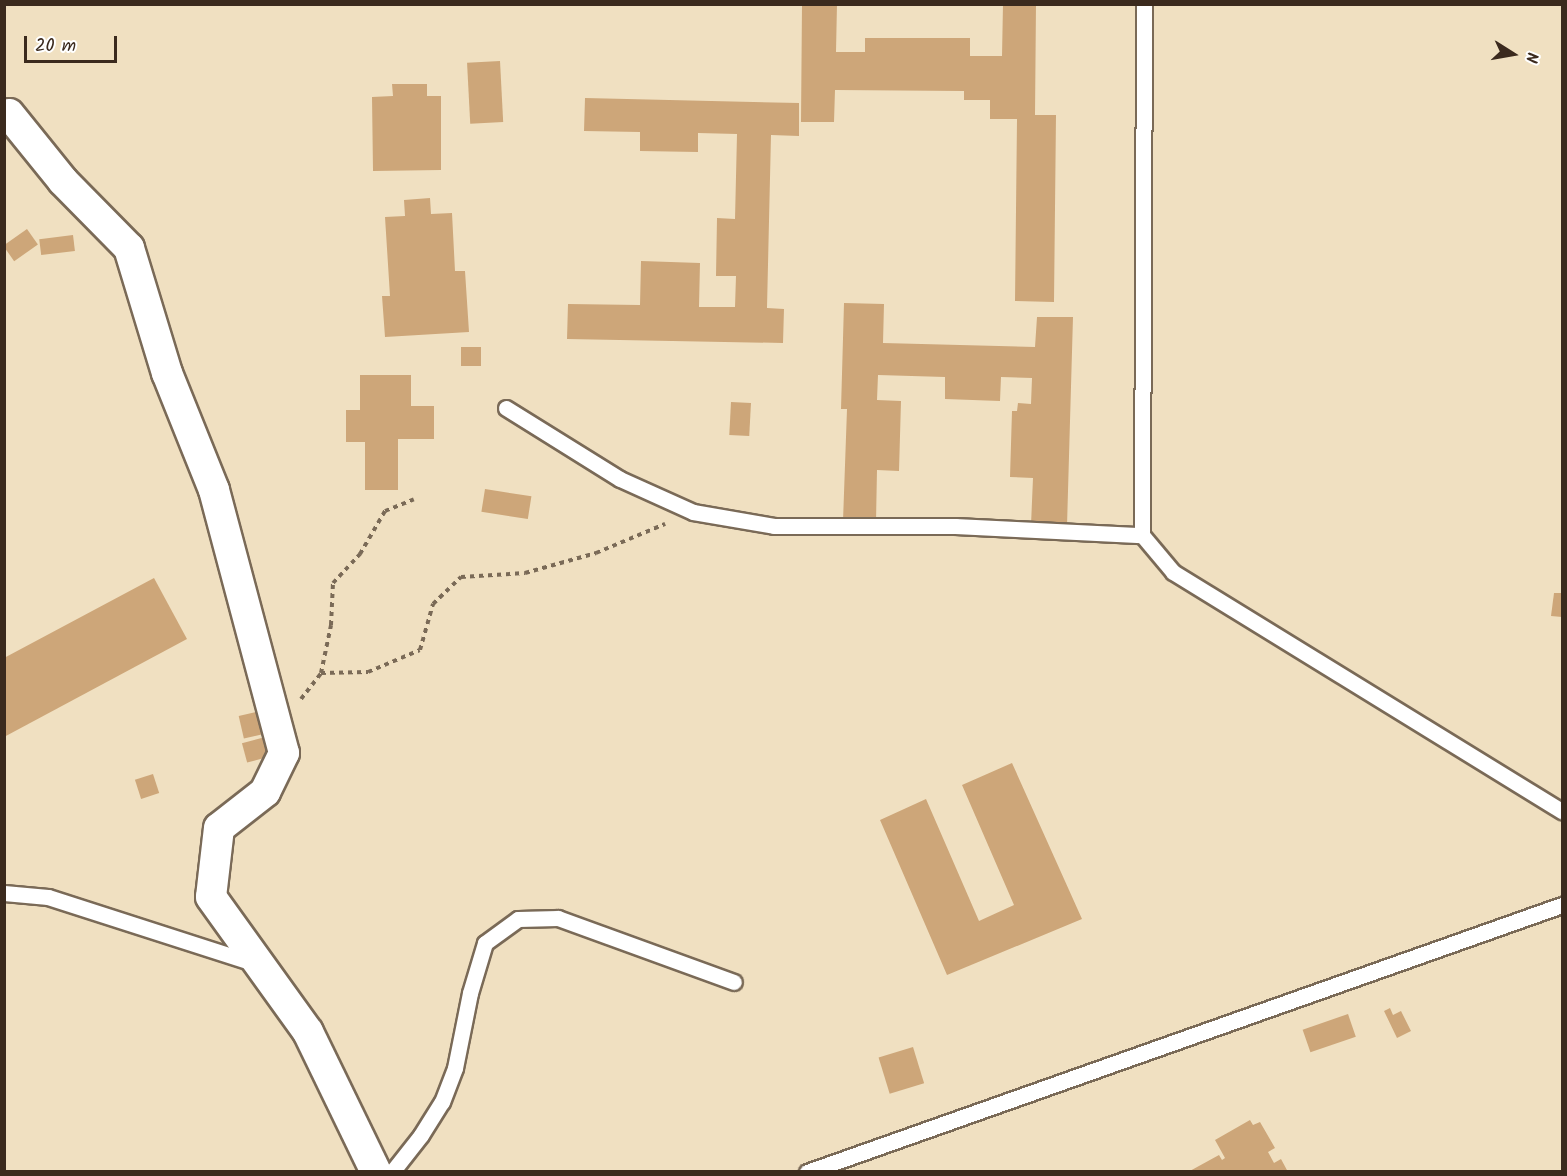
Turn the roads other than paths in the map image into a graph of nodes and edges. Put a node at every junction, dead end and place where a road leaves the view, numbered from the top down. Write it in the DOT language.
graph roads {
  1 [pos="1144,4"];
  2 [pos="9,114"];
  3 [pos="506,408"];
  4 [pos="1142,535"];
  5 [pos="1563,811"];
  6 [pos="4,893"];
  7 [pos="1563,905"];
  8 [pos="260,965"];
  9 [pos="734,982"];
  10 [pos="376,1172"];
  11 [pos="392,1172"];
  12 [pos="807,1172"];
  1 -- 4 [label="lane"];
  2 -- 8 [label="street"];
  3 -- 4 [label="lane"];
  4 -- 5 [label="lane"];
  6 -- 8 [label="lane"];
  7 -- 12 [label="lane"];
  8 -- 10 [label="street"];
  9 -- 11 [label="lane"];
}
